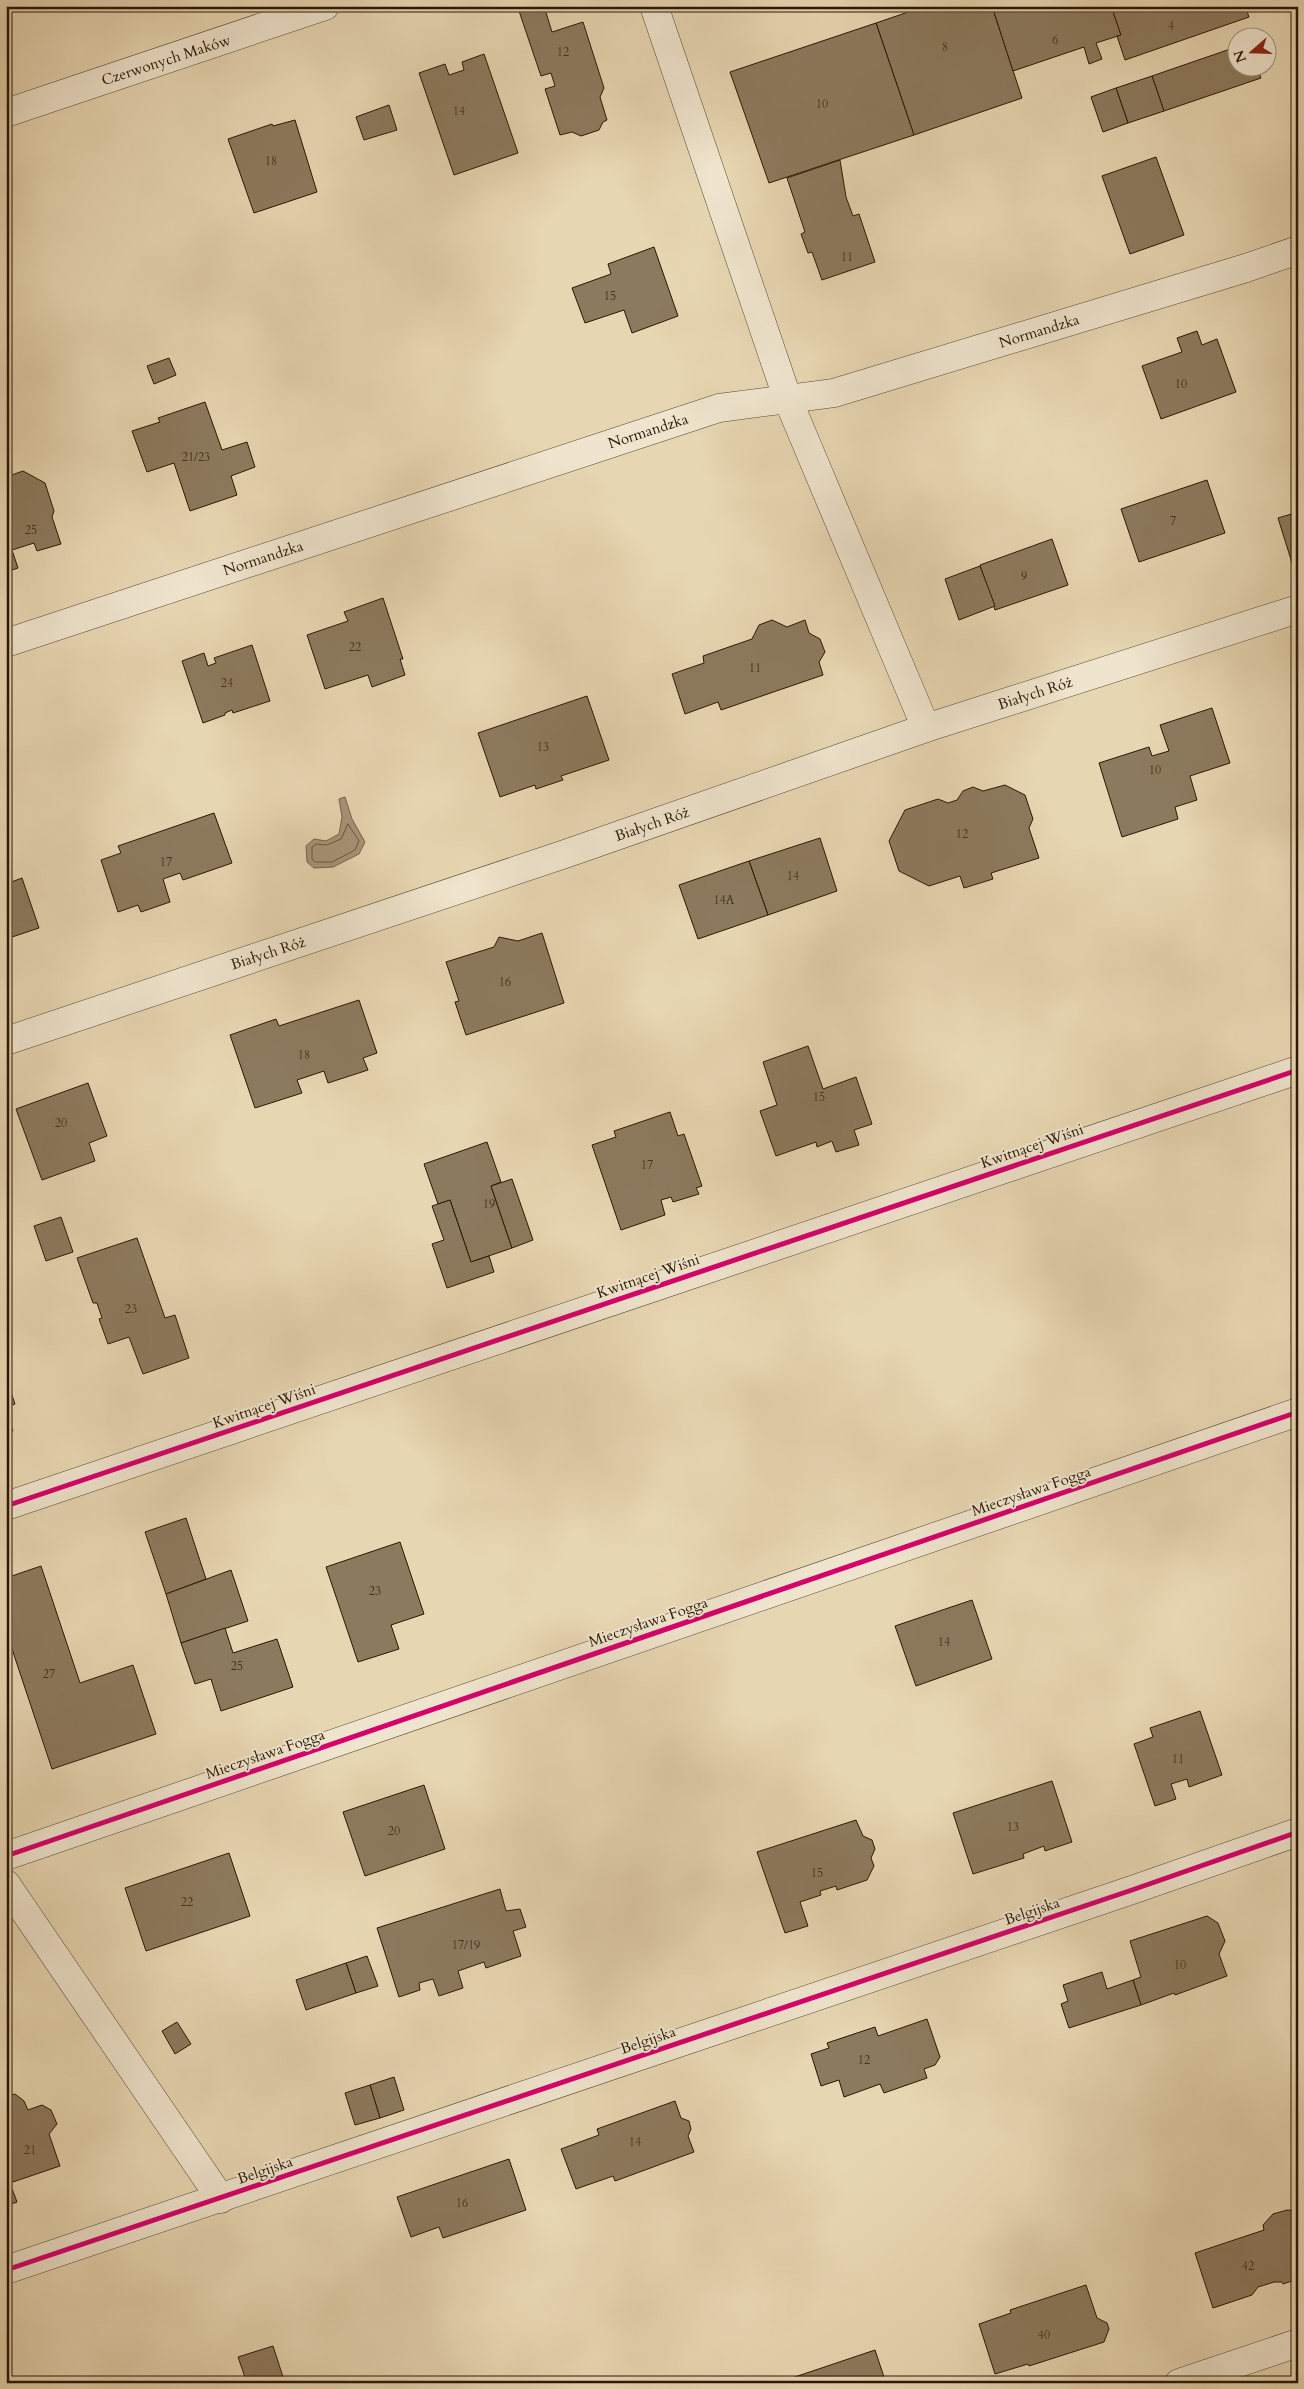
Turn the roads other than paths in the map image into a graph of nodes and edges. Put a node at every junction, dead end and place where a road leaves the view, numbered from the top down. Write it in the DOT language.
graph roads {
  1 [pos="325,6"];
  2 [pos="654,6"];
  3 [pos="6,113"];
  4 [pos="1298,250"];
  5 [pos="788,400"];
  6 [pos="1298,609"];
  7 [pos="6,643"];
  8 [pos="926,728"];
  9 [pos="6,1041"];
  10 [pos="1298,1070"];
  11 [pos="1298,1412"];
  12 [pos="6,1506"];
  13 [pos="1298,1832"];
  14 [pos="6,1856"];
  15 [pos="6,1884"];
  16 [pos="221,2199"];
  17 [pos="6,2270"];
  18 [pos="1298,2343"];
  19 [pos="1178,2383"];
  1 -- 3 [label="street, Czerwonych Maków"];
  2 -- 5 [label="street"];
  4 -- 5 [label="street, Normandzka"];
  5 -- 7 [label="street, Normandzka"];
  5 -- 8 [label="street"];
  6 -- 8 [label="street, Białych Róż"];
  8 -- 9 [label="street, Białych Róż"];
  10 -- 12 [label="street, Kwitnącej Wiśni"];
  11 -- 14 [label="street, Mieczysława Fogga"];
  13 -- 16 [label="street, Belgijska"];
  15 -- 16 [label="street"];
  16 -- 17 [label="street, Belgijska"];
  18 -- 19 [label="street"];
}
